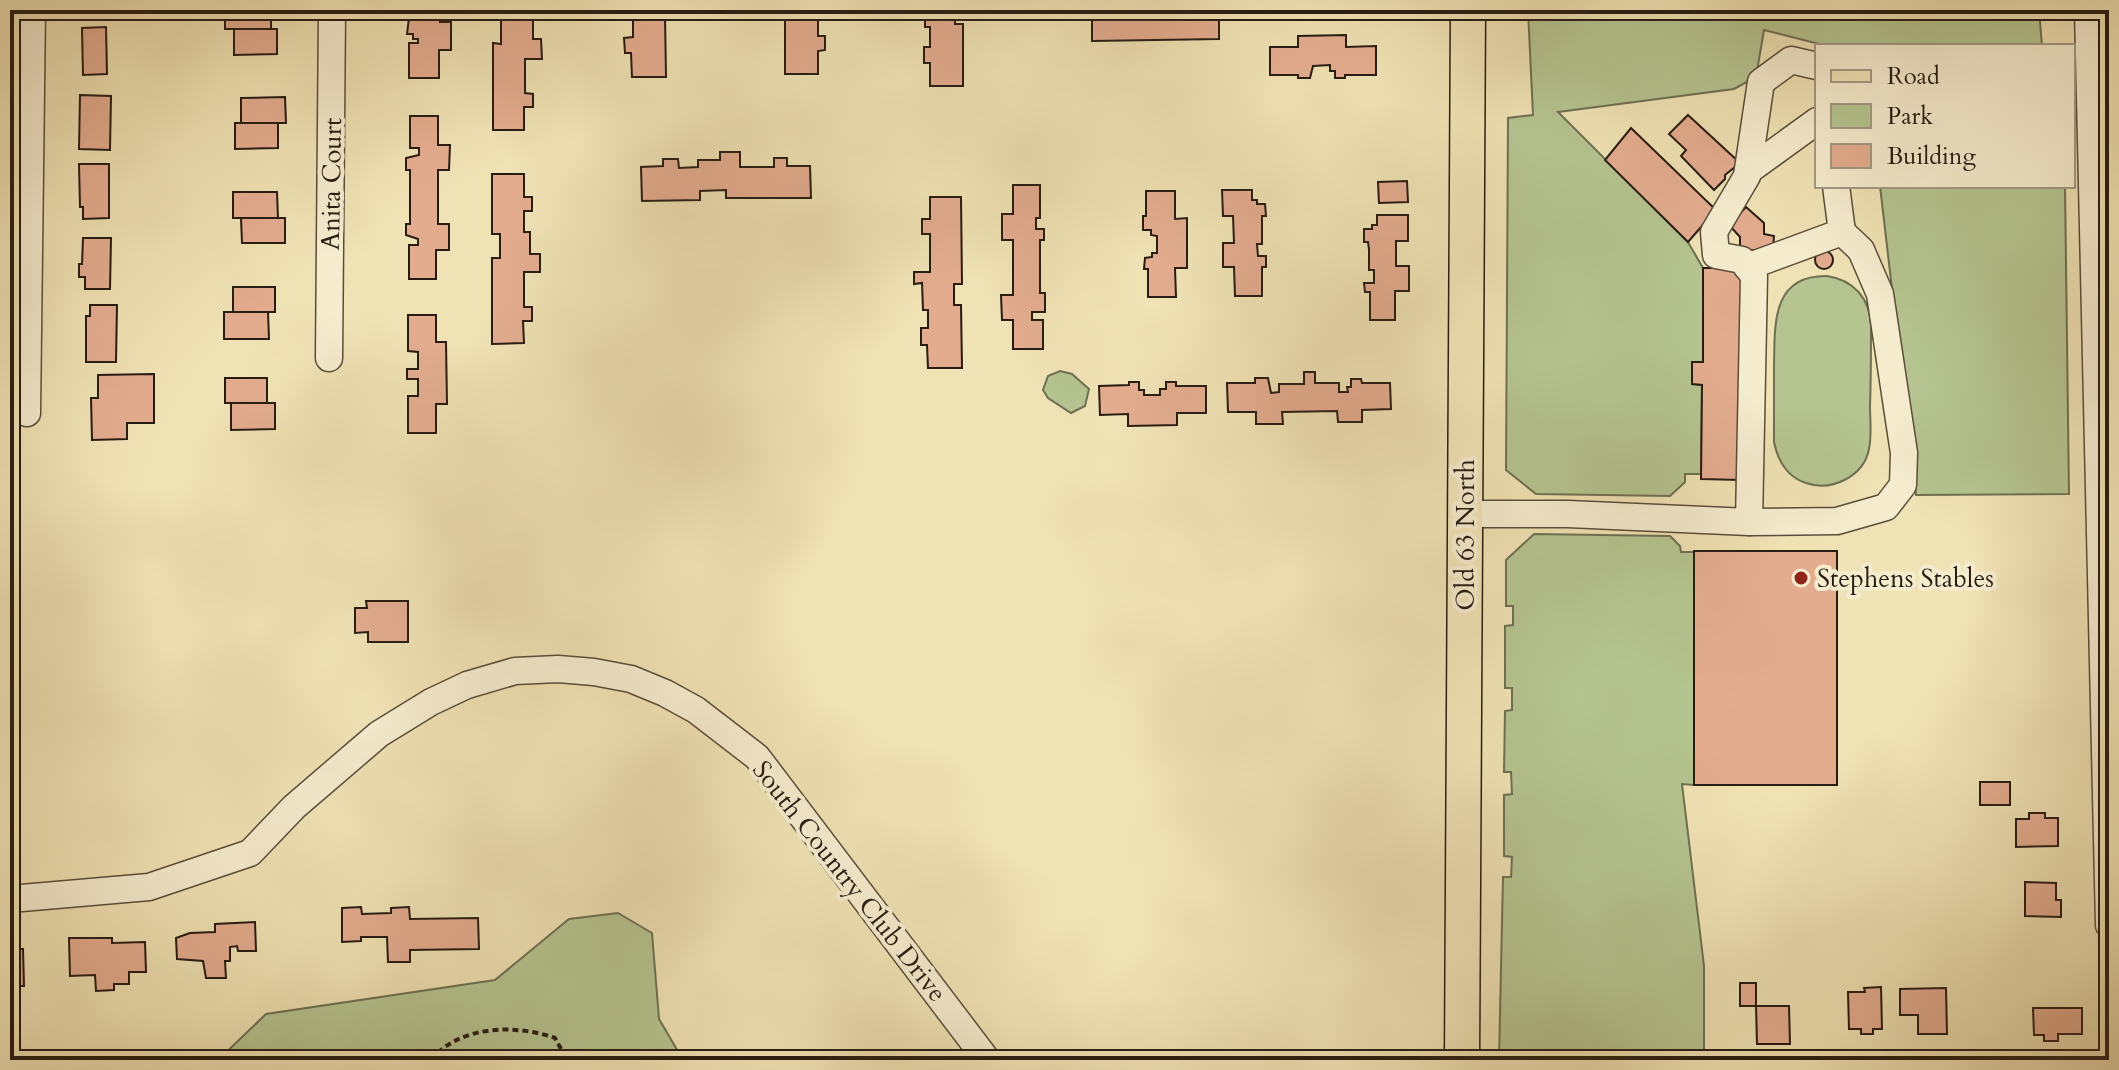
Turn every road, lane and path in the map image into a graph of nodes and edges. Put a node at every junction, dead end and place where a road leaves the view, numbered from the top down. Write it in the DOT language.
graph roads {
  1 [pos="32,10"];
  2 [pos="332,10"];
  3 [pos="1468,10"];
  4 [pos="2088,10"];
  5 [pos="1815,66"];
  6 [pos="1815,122"];
  7 [pos="2091,126"];
  8 [pos="1748,171"];
  9 [pos="1836,188"];
  10 [pos="1842,232"];
  11 [pos="1747,267"];
  12 [pos="329,358"];
  13 [pos="27,413"];
  14 [pos="2104,445"];
  15 [pos="1465,514"];
  16 [pos="1749,522"];
  17 [pos="2105,545"];
  18 [pos="2107,774"];
  19 [pos="10,899"];
  20 [pos="2109,925"];
  21 [pos="431,1060"];
  22 [pos="561,1060"];
  23 [pos="987,1060"];
  24 [pos="1462,1060"];
  1 -- 13 [label="street"];
  2 -- 12 [label="street, Anita Court"];
  3 -- 15 [label="main road, Old 63 North"];
  4 -- 7 [label="street"];
  5 -- 8 [label="street"];
  6 -- 8 [label="street"];
  7 -- 14 [label="street"];
  8 -- 11 [label="street"];
  9 -- 10 [label="street"];
  10 -- 11 [label="street"];
  10 -- 16 [label="street"];
  11 -- 16 [label="street"];
  14 -- 17 [label="street"];
  15 -- 16 [label="street"];
  15 -- 24 [label="main road, Old 63 North"];
  17 -- 18 [label="street"];
  18 -- 20 [label="street"];
  19 -- 23 [label="street, South Country Club Drive"];
  21 -- 22 [label="path"];
}
